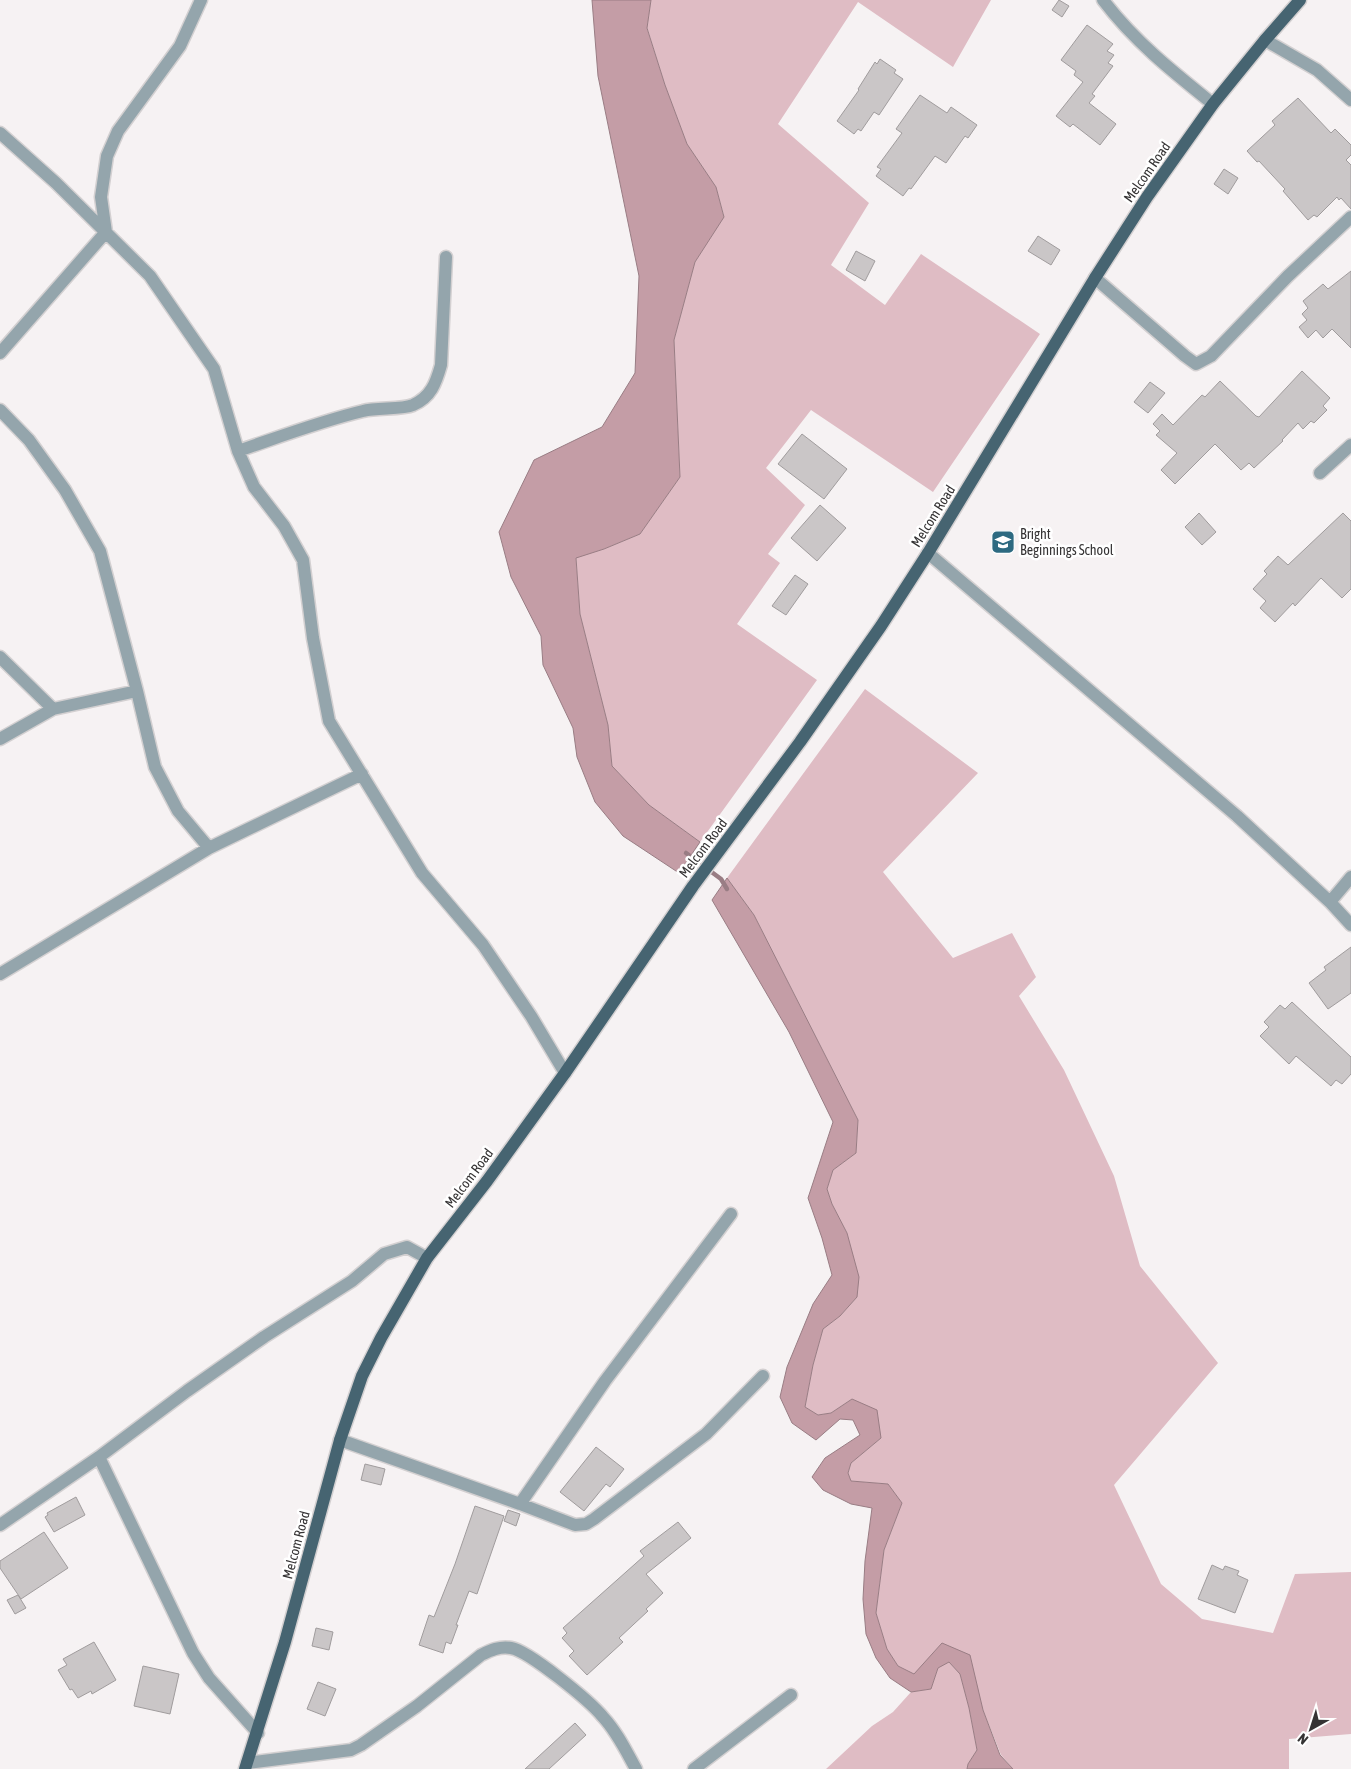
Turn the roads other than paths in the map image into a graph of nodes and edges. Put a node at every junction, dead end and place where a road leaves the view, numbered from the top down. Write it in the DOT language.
graph roads {
  1 [pos="201,0"];
  2 [pos="1104,0"];
  3 [pos="1300,0"];
  4 [pos="1265,40"];
  5 [pos="1351,100"];
  6 [pos="1213,104"];
  7 [pos="0,133"];
  8 [pos="1351,217"];
  9 [pos="106,232"];
  10 [pos="446,257"];
  11 [pos="1095,278"];
  12 [pos="0,353"];
  13 [pos="0,410"];
  14 [pos="1351,445"];
  15 [pos="238,451"];
  16 [pos="1320,473"];
  17 [pos="928,553"];
  18 [pos="0,657"];
  19 [pos="137,691"];
  20 [pos="53,709"];
  21 [pos="0,739"];
  22 [pos="362,774"];
  23 [pos="209,848"];
  24 [pos="1351,877"];
  25 [pos="1330,902"];
  26 [pos="1351,925"];
  27 [pos="0,974"];
  28 [pos="564,1073"];
  29 [pos="731,1214"];
  30 [pos="427,1258"];
  31 [pos="762,1376"];
  32 [pos="340,1440"];
  33 [pos="99,1457"];
  34 [pos="520,1504"];
  35 [pos="0,1525"];
  36 [pos="792,1694"];
  37 [pos="258,1733"];
  38 [pos="246,1766"];
  39 [pos="636,1769"];
  40 [pos="694,1769"];
  1 -- 9 [label="street"];
  2 -- 6 [label="street"];
  3 -- 4 [label="main road, Melcom Road"];
  4 -- 5 [label="street"];
  4 -- 6 [label="main road, Melcom Road"];
  6 -- 11 [label="main road, Melcom Road"];
  7 -- 9 [label="street"];
  8 -- 11 [label="street"];
  9 -- 12 [label="street"];
  9 -- 15 [label="street"];
  10 -- 15 [label="street"];
  11 -- 17 [label="main road, Melcom Road"];
  13 -- 19 [label="street"];
  14 -- 16 [label="street"];
  15 -- 22 [label="street"];
  17 -- 25 [label="street"];
  17 -- 28 [label="main road, Melcom Road"];
  18 -- 20 [label="street"];
  19 -- 20 [label="street"];
  19 -- 23 [label="street"];
  20 -- 21 [label="street"];
  22 -- 23 [label="street"];
  22 -- 28 [label="street"];
  23 -- 27 [label="street"];
  24 -- 25 [label="street"];
  25 -- 26 [label="street"];
  28 -- 30 [label="main road, Melcom Road"];
  29 -- 34 [label="street"];
  30 -- 32 [label="main road, Melcom Road"];
  30 -- 33 [label="street"];
  31 -- 34 [label="street"];
  32 -- 34 [label="street"];
  32 -- 37 [label="main road, Melcom Road"];
  33 -- 35 [label="street"];
  33 -- 37 [label="street"];
  36 -- 40 [label="street"];
  37 -- 38 [label="main road, Melcom Road"];
  38 -- 39 [label="street"];
}
